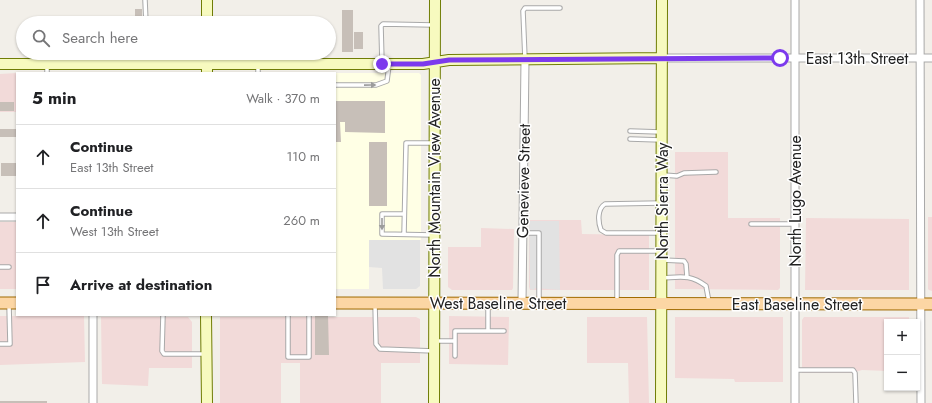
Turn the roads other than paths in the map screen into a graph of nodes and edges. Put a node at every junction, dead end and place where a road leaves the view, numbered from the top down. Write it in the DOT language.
graph roads {
  1 [pos="145,0"];
  2 [pos="207,0"];
  3 [pos="435,0"];
  4 [pos="662,0"];
  5 [pos="795,0"];
  6 [pos="920,0"];
  7 [pos="560,8"];
  8 [pos="146,16"];
  9 [pos="207,16"];
  10 [pos="435,25"];
  11 [pos="662,58"];
  12 [pos="795,58"];
  13 [pos="920,58"];
  14 [pos="932,58"];
  15 [pos="146,60"];
  16 [pos="525,60"];
  17 [pos="435,62"];
  18 [pos="0,64"];
  19 [pos="146,64"];
  20 [pos="385,64"];
  21 [pos="258,68"];
  22 [pos="47,69"];
  23 [pos="207,69"];
  24 [pos="336,85"];
  25 [pos="630,131"];
  26 [pos="662,136"];
  27 [pos="630,139"];
  28 [pos="434,143"];
  29 [pos="716,172"];
  30 [pos="662,175"];
  31 [pos="662,203"];
  32 [pos="404,214"];
  33 [pos="0,217"];
  34 [pos="16,217"];
  35 [pos="751,224"];
  36 [pos="795,224"];
  37 [pos="523,233"];
  38 [pos="662,233"];
  39 [pos="404,234"];
  40 [pos="434,235"];
  41 [pos="662,255"];
  42 [pos="0,267"];
  43 [pos="9,267"];
  44 [pos="687,277"];
  45 [pos="662,278"];
  46 [pos="336,303"];
  47 [pos="375,303"];
  48 [pos="434,303"];
  49 [pos="488,303"];
  50 [pos="522,303"];
  51 [pos="539,303"];
  52 [pos="617,303"];
  53 [pos="661,303"];
  54 [pos="709,303"];
  55 [pos="9,304"];
  56 [pos="795,304"];
  57 [pos="920,304"];
  58 [pos="932,304"];
  59 [pos="93,316"];
  60 [pos="163,316"];
  61 [pos="206,316"];
  62 [pos="288,316"];
  63 [pos="309,316"];
  64 [pos="488,331"];
  65 [pos="504,331"];
  66 [pos="455,341"];
  67 [pos="0,344"];
  68 [pos="434,346"];
  69 [pos="206,354"];
  70 [pos="455,356"];
  71 [pos="795,370"];
  72 [pos="93,403"];
  73 [pos="207,403"];
  74 [pos="434,403"];
  75 [pos="662,403"];
  76 [pos="795,403"];
  77 [pos="856,403"];
  78 [pos="921,403"];
  1 -- 8 [label="lane"];
  2 -- 9 [label="street"];
  3 -- 10 [label="street, North Mountain View Avenue"];
  4 -- 11 [label="street, North Sierra Way"];
  5 -- 12 [label="street, North Lugo Avenue"];
  6 -- 13 [label="street"];
  7 -- 16 [label="lane"];
  10 -- 17 [label="street, North Mountain View Avenue"];
  10 -- 20 [label="lane"];
  11 -- 12 [label="street, East 13th Street"];
  11 -- 16 [label="street"];
  11 -- 26 [label="street, North Sierra Way"];
  12 -- 13 [label="street, East 13th Street"];
  12 -- 36 [label="street, North Lugo Avenue"];
  13 -- 14 [label="street, East 13th Street"];
  13 -- 57 [label="street"];
  15 -- 19 [label="lane"];
  16 -- 17 [label="street"];
  16 -- 37 [label="street, Genevieve Street"];
  17 -- 20 [label="street"];
  17 -- 28 [label="street, North Mountain View Avenue"];
  18 -- 22 [label="street"];
  19 -- 22 [label="street"];
  19 -- 23 [label="street"];
  20 -- 21 [label="street"];
  24 -- 20 [label="lane, one-way"];
  21 -- 23 [label="street"];
  25 -- 26 [label="lane"];
  26 -- 27 [label="lane"];
  26 -- 30 [label="street, North Sierra Way"];
  28 -- 32 [label="lane"];
  28 -- 40 [label="street, North Mountain View Avenue"];
  29 -- 30 [label="lane"];
  30 -- 31 [label="street, North Sierra Way"];
  31 -- 38 [label="street, North Sierra Way"];
  31 -- 38 [label="lane"];
  32 -- 39 [label="lane"];
  32 -- 39 [label="lane, one-way"];
  33 -- 34 [label="street"];
  35 -- 36 [label="lane"];
  36 -- 56 [label="street, North Lugo Avenue"];
  37 -- 50 [label="street, Genevieve Street"];
  37 -- 51 [label="lane"];
  38 -- 41 [label="street, North Sierra Way"];
  39 -- 40 [label="lane"];
  40 -- 48 [label="street, North Mountain View Avenue"];
  41 -- 44 [label="lane"];
  41 -- 45 [label="street, North Sierra Way"];
  41 -- 52 [label="lane"];
  42 -- 43 [label="lane"];
  44 -- 45 [label="lane"];
  44 -- 54 [label="lane"];
  45 -- 53 [label="street, North Sierra Way"];
  46 -- 47 [label="main road, West Baseline Street"];
  47 -- 48 [label="main road, West Baseline Street"];
  47 -- 68 [label="lane"];
  48 -- 49 [label="main road, West Baseline Street"];
  48 -- 68 [label="street, North Mountain View Avenue"];
  49 -- 50 [label="main road, West Baseline Street"];
  49 -- 64 [label="lane"];
  50 -- 51 [label="main road, West Baseline Street"];
  51 -- 52 [label="main road, West Baseline Street"];
  52 -- 53 [label="main road, West Baseline Street"];
  53 -- 54 [label="main road, East Baseline Street"];
  53 -- 75 [label="street, North Sierra Way"];
  54 -- 56 [label="main road, East Baseline Street"];
  55 -- 67 [label="lane"];
  56 -- 57 [label="main road, East Baseline Street"];
  56 -- 71 [label="street, North Lugo Avenue"];
  57 -- 58 [label="main road, East Baseline Street"];
  57 -- 78 [label="street"];
  59 -- 72 [label="street"];
  60 -- 69 [label="lane"];
  61 -- 69 [label="street"];
  62 -- 63 [label="lane"];
  64 -- 65 [label="lane"];
  64 -- 66 [label="lane"];
  66 -- 68 [label="lane"];
  66 -- 70 [label="lane"];
  68 -- 74 [label="street, North Mountain View Avenue"];
  69 -- 73 [label="street"];
  71 -- 76 [label="street, North Lugo Avenue"];
  71 -- 77 [label="lane"];
}
